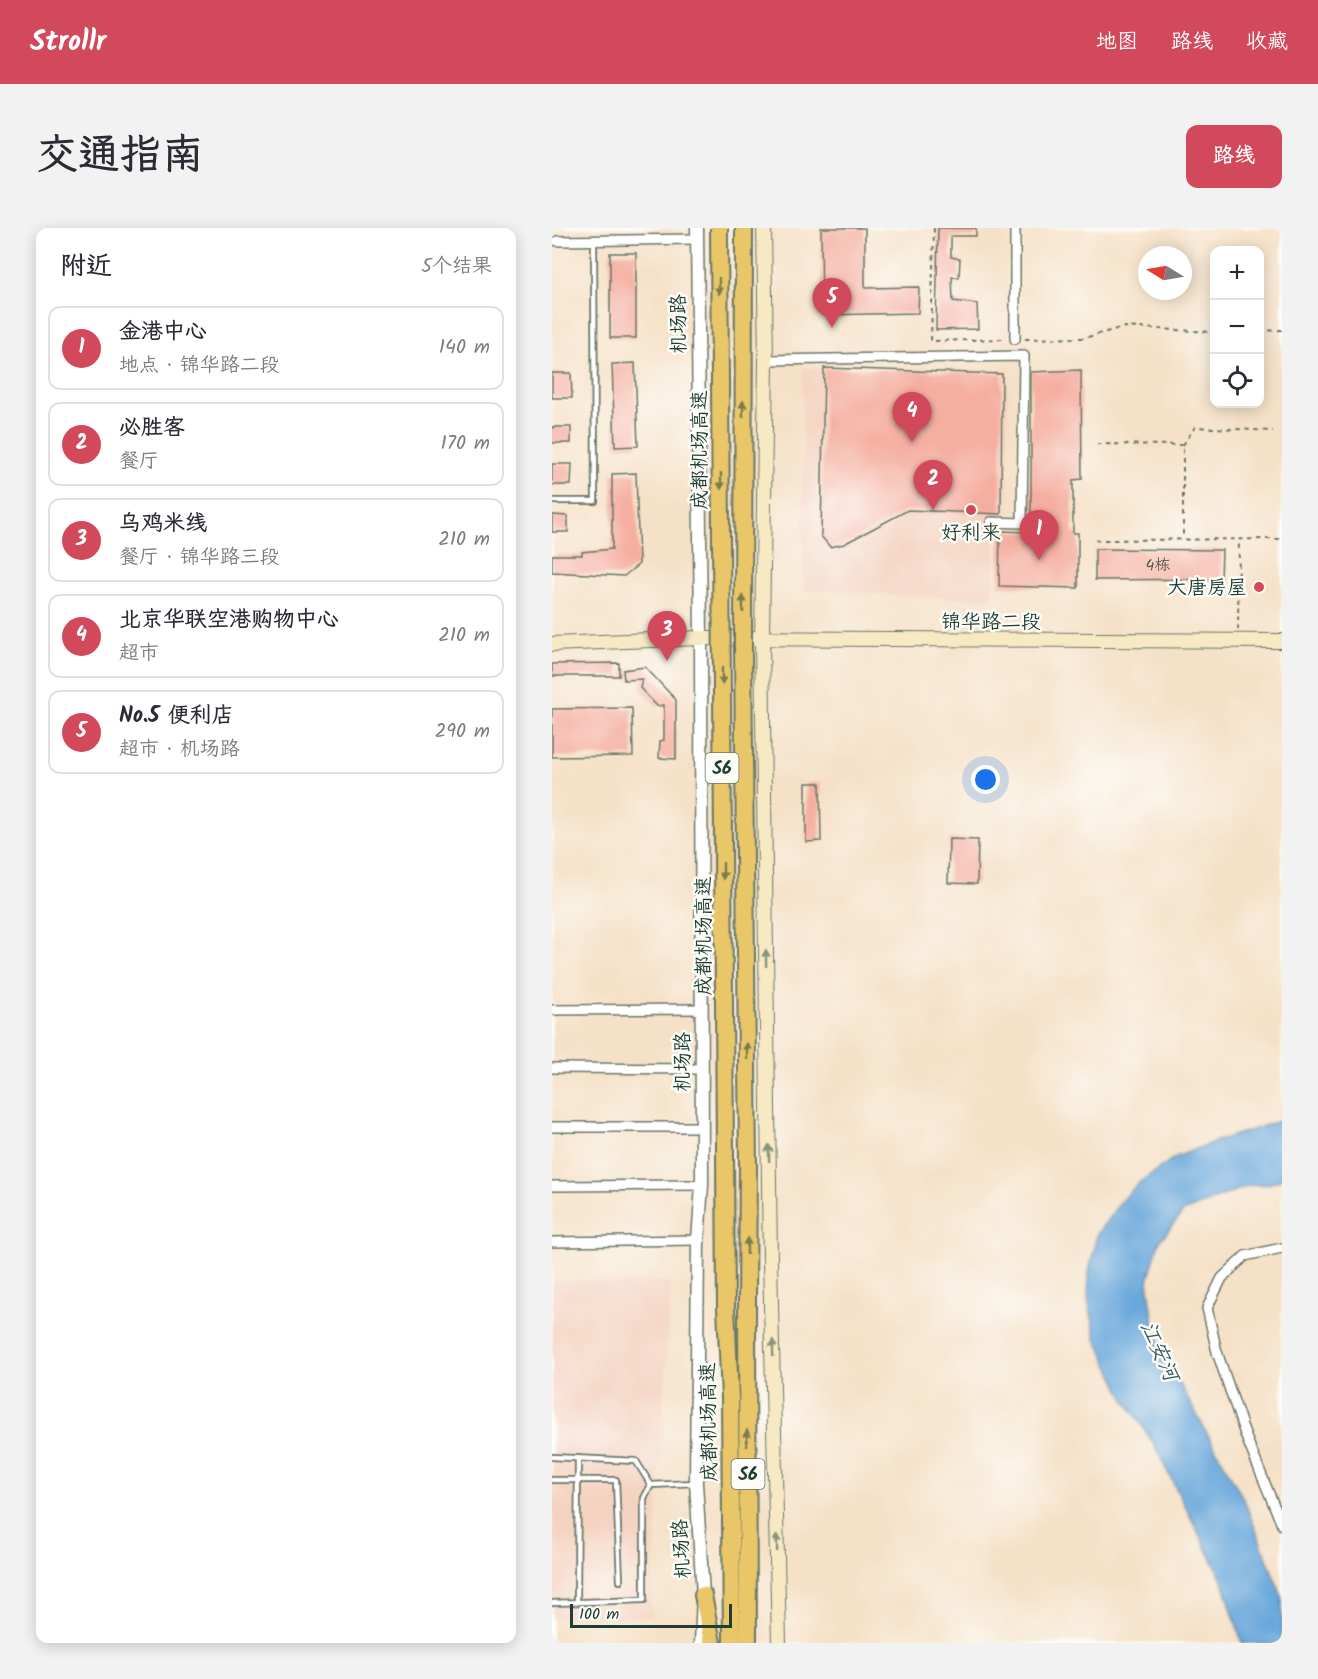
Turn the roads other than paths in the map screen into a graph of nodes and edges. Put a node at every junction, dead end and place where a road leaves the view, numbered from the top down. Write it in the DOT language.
graph roads {
  1 [pos="719,228"];
  2 [pos="744,228"];
  3 [pos="764,228"];
  4 [pos="1015,228"];
  5 [pos="697,233"];
  6 [pos="594,240"];
  7 [pos="557,241"];
  8 [pos="1015,339"];
  9 [pos="766,360"];
  10 [pos="552,501"];
  11 [pos="991,522"];
  12 [pos="701,638"];
  13 [pos="762,640"];
  14 [pos="1282,641"];
  15 [pos="552,644"];
  16 [pos="701,1009"];
  17 [pos="552,1010"];
  18 [pos="552,1068"];
  19 [pos="702,1069"];
  20 [pos="552,1127"];
  21 [pos="702,1127"];
  22 [pos="702,1185"];
  23 [pos="552,1186"];
  24 [pos="698,1240"];
  25 [pos="552,1242"];
  26 [pos="1282,1248"];
  27 [pos="552,1457"];
  28 [pos="578,1458"];
  29 [pos="552,1480"];
  30 [pos="578,1480"];
  31 [pos="696,1484"];
  32 [pos="651,1485"];
  33 [pos="1281,1521"];
  34 [pos="778,1578"];
  35 [pos="620,1581"];
  36 [pos="703,1595"];
  37 [pos="577,1602"];
  38 [pos="552,1603"];
  39 [pos="701,1643"];
  40 [pos="712,1643"];
  41 [pos="732,1643"];
  42 [pos="748,1643"];
  43 [pos="772,1643"];
  44 [pos="779,1643"];
  1 -- 41 [label="highway, 成都机场高速 / S6, one-way, bridge"];
  42 -- 2 [label="highway, 成都机场高速 / S6, one-way, bridge"];
  3 -- 9 [label="main road"];
  4 -- 8 [label="street"];
  5 -- 6 [label="street"];
  5 -- 12 [label="street, 机场路"];
  6 -- 7 [label="street"];
  6 -- 10 [label="lane"];
  9 -- 11 [label="street"];
  9 -- 13 [label="main road"];
  12 -- 13 [label="main road, 锦华路二段"];
  12 -- 15 [label="main road, 锦华路二段"];
  12 -- 16 [label="street, 机场路"];
  13 -- 14 [label="main road, 锦华路二段"];
  34 -- 13 [label="main road, one-way"];
  16 -- 17 [label="street"];
  16 -- 19 [label="street, 机场路"];
  18 -- 19 [label="street"];
  19 -- 21 [label="street, 机场路"];
  20 -- 21 [label="street"];
  21 -- 22 [label="street, 机场路"];
  22 -- 23 [label="street"];
  22 -- 24 [label="street, 机场路"];
  24 -- 25 [label="street"];
  24 -- 31 [label="street, 机场路"];
  26 -- 33 [label="street"];
  27 -- 28 [label="lane"];
  28 -- 30 [label="lane"];
  28 -- 32 [label="lane"];
  29 -- 30 [label="lane"];
  30 -- 35 [label="lane"];
  30 -- 37 [label="lane"];
  31 -- 32 [label="lane"];
  31 -- 36 [label="street, 机场路"];
  32 -- 37 [label="lane"];
  34 -- 43 [label="main road"];
  34 -- 44 [label="main road"];
  36 -- 39 [label="street, 机场路"];
  36 -- 40 [label="highway"];
  37 -- 38 [label="lane"];
}
